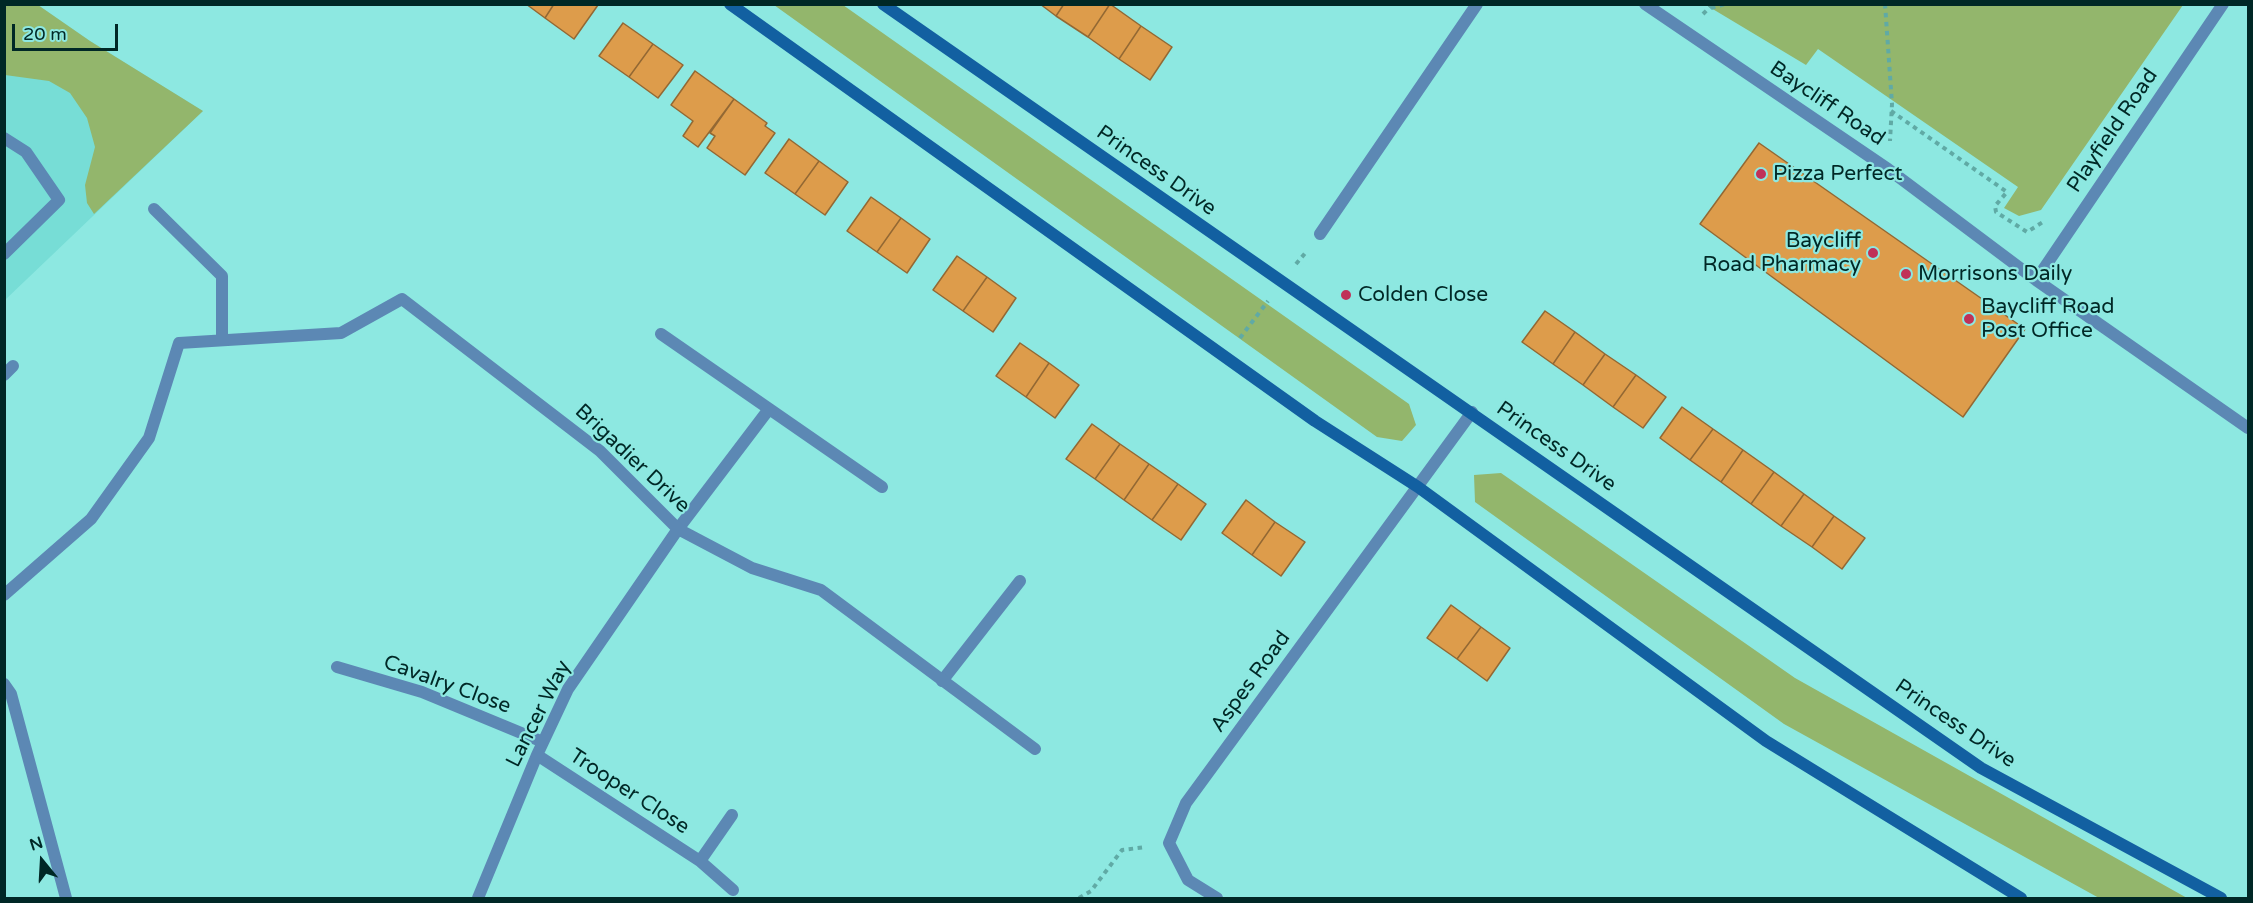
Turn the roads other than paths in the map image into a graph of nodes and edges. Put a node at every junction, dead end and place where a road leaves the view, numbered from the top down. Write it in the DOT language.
graph roads {
  1 [pos="730,4"];
  2 [pos="883,4"];
  3 [pos="1477,4"];
  4 [pos="1645,4"];
  5 [pos="2223,4"];
  6 [pos="4,138"];
  7 [pos="154,209"];
  8 [pos="1320,234"];
  9 [pos="4,254"];
  10 [pos="2036,280"];
  11 [pos="661,334"];
  12 [pos="222,340"];
  13 [pos="769,409"];
  14 [pos="1472,412"];
  15 [pos="2248,428"];
  16 [pos="882,487"];
  17 [pos="1418,487"];
  18 [pos="678,529"];
  19 [pos="1020,581"];
  20 [pos="6,590"];
  21 [pos="337,667"];
  22 [pos="942,681"];
  23 [pos="4,684"];
  24 [pos="543,742"];
  25 [pos="1035,749"];
  26 [pos="537,755"];
  27 [pos="732,815"];
  28 [pos="700,861"];
  29 [pos="732,890"];
  30 [pos="66,898"];
  31 [pos="478,898"];
  32 [pos="1217,898"];
  33 [pos="2021,898"];
  34 [pos="2221,898"];
  1 -- 17 [label="street"];
  2 -- 14 [label="street, Princess Drive"];
  3 -- 8 [label="street"];
  4 -- 10 [label="street, Baycliff Road"];
  5 -- 10 [label="street, Playfield Road"];
  6 -- 9 [label="street"];
  7 -- 12 [label="street"];
  10 -- 15 [label="street, Baycliff Road"];
  11 -- 13 [label="street"];
  12 -- 18 [label="street, Brigadier Drive"];
  12 -- 20 [label="street, Brigadier Drive"];
  13 -- 16 [label="street"];
  13 -- 18 [label="street, Lancer Way"];
  14 -- 17 [label="street, Aspes Road"];
  14 -- 34 [label="street, Princess Drive"];
  17 -- 32 [label="street, Aspes Road"];
  17 -- 33 [label="street"];
  18 -- 22 [label="street, Brigadier Drive"];
  18 -- 24 [label="street, Lancer Way"];
  19 -- 22 [label="street"];
  21 -- 24 [label="street, Cavalry Close"];
  22 -- 25 [label="street, Brigadier Drive"];
  23 -- 30 [label="street"];
  24 -- 26 [label="street, Lancer Way"];
  26 -- 28 [label="street, Trooper Close"];
  26 -- 31 [label="street, Lancer Way"];
  27 -- 28 [label="street, Trooper Close"];
  28 -- 29 [label="street, Trooper Close"];
}
